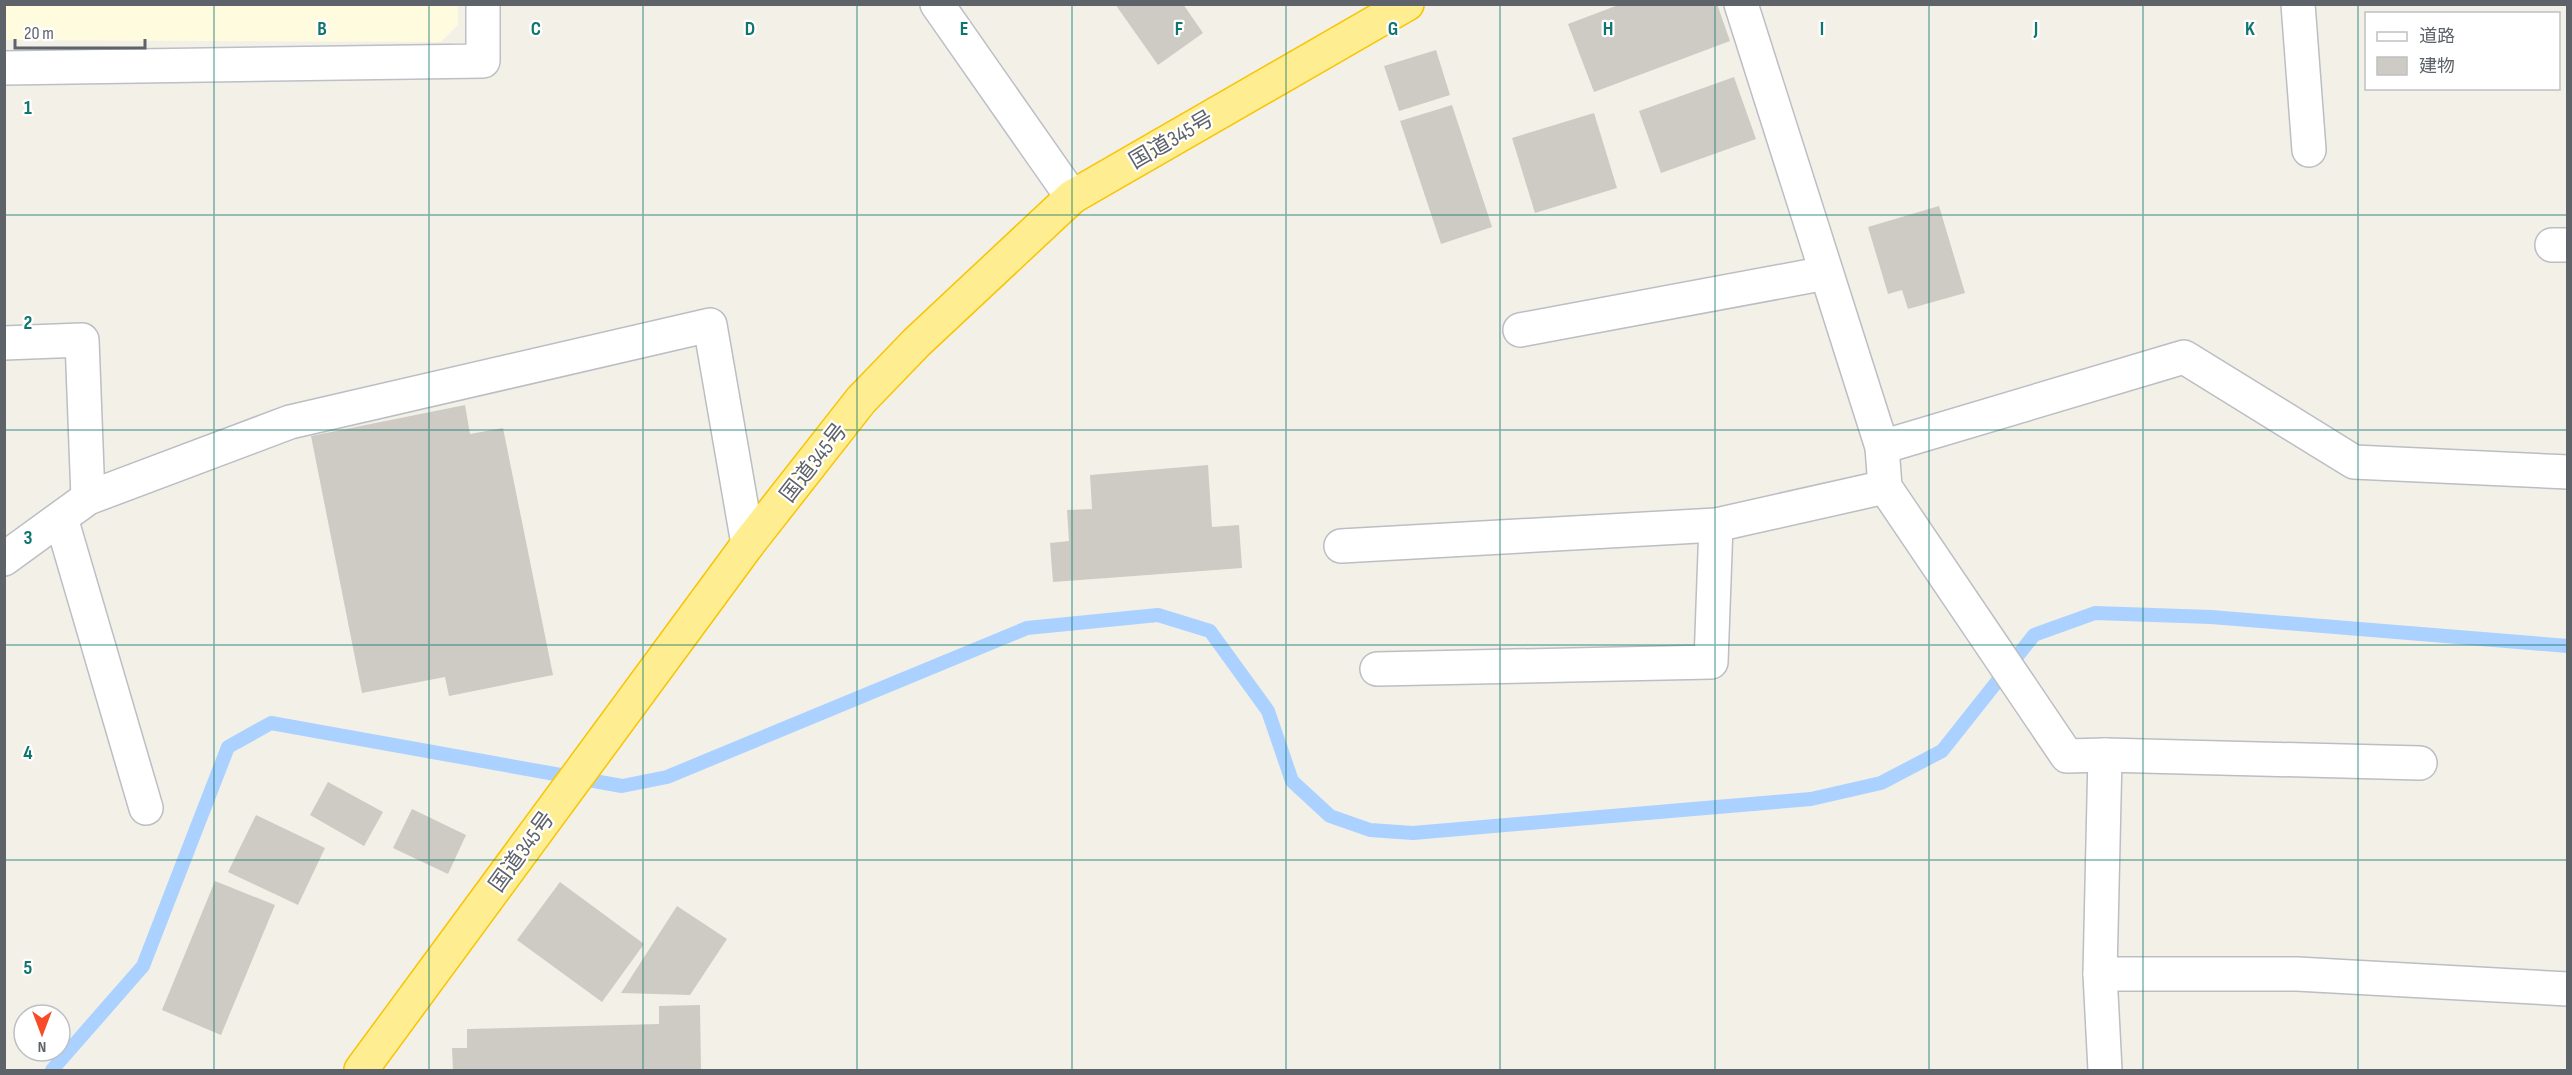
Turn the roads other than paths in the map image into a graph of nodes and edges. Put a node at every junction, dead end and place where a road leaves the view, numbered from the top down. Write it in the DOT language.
graph roads {
  1 [pos="483,4"];
  2 [pos="937,4"];
  3 [pos="1407,4"];
  4 [pos="1741,4"];
  5 [pos="2298,4"];
  6 [pos="4,68"];
  7 [pos="2309,150"];
  8 [pos="1072,197"];
  9 [pos="1826,273"];
  10 [pos="1520,330"];
  11 [pos="4,343"];
  12 [pos="1882,447"];
  13 [pos="2568,472"];
  14 [pos="1885,487"];
  15 [pos="88,498"];
  16 [pos="61,518"];
  17 [pos="1716,525"];
  18 [pos="748,544"];
  19 [pos="1341,546"];
  20 [pos="4,559"];
  21 [pos="1377,669"];
  22 [pos="2105,755"];
  23 [pos="2420,763"];
  24 [pos="147,808"];
  25 [pos="2100,974"];
  26 [pos="2568,989"];
  27 [pos="361,1071"];
  28 [pos="2105,1071"];
  1 -- 6 [label="street"];
  2 -- 8 [label="street"];
  3 -- 8 [label="highway, 国道345号"];
  4 -- 9 [label="street"];
  5 -- 7 [label="street"];
  8 -- 18 [label="highway, 国道345号"];
  9 -- 10 [label="street"];
  9 -- 12 [label="street"];
  11 -- 15 [label="street"];
  12 -- 13 [label="street"];
  12 -- 14 [label="street"];
  14 -- 17 [label="street"];
  14 -- 22 [label="street"];
  15 -- 16 [label="street"];
  15 -- 18 [label="street"];
  16 -- 20 [label="street"];
  16 -- 24 [label="street"];
  17 -- 19 [label="street"];
  17 -- 21 [label="street"];
  18 -- 27 [label="highway, 国道345号"];
  22 -- 23 [label="street"];
  22 -- 25 [label="street"];
  25 -- 26 [label="street"];
  25 -- 28 [label="street"];
}
